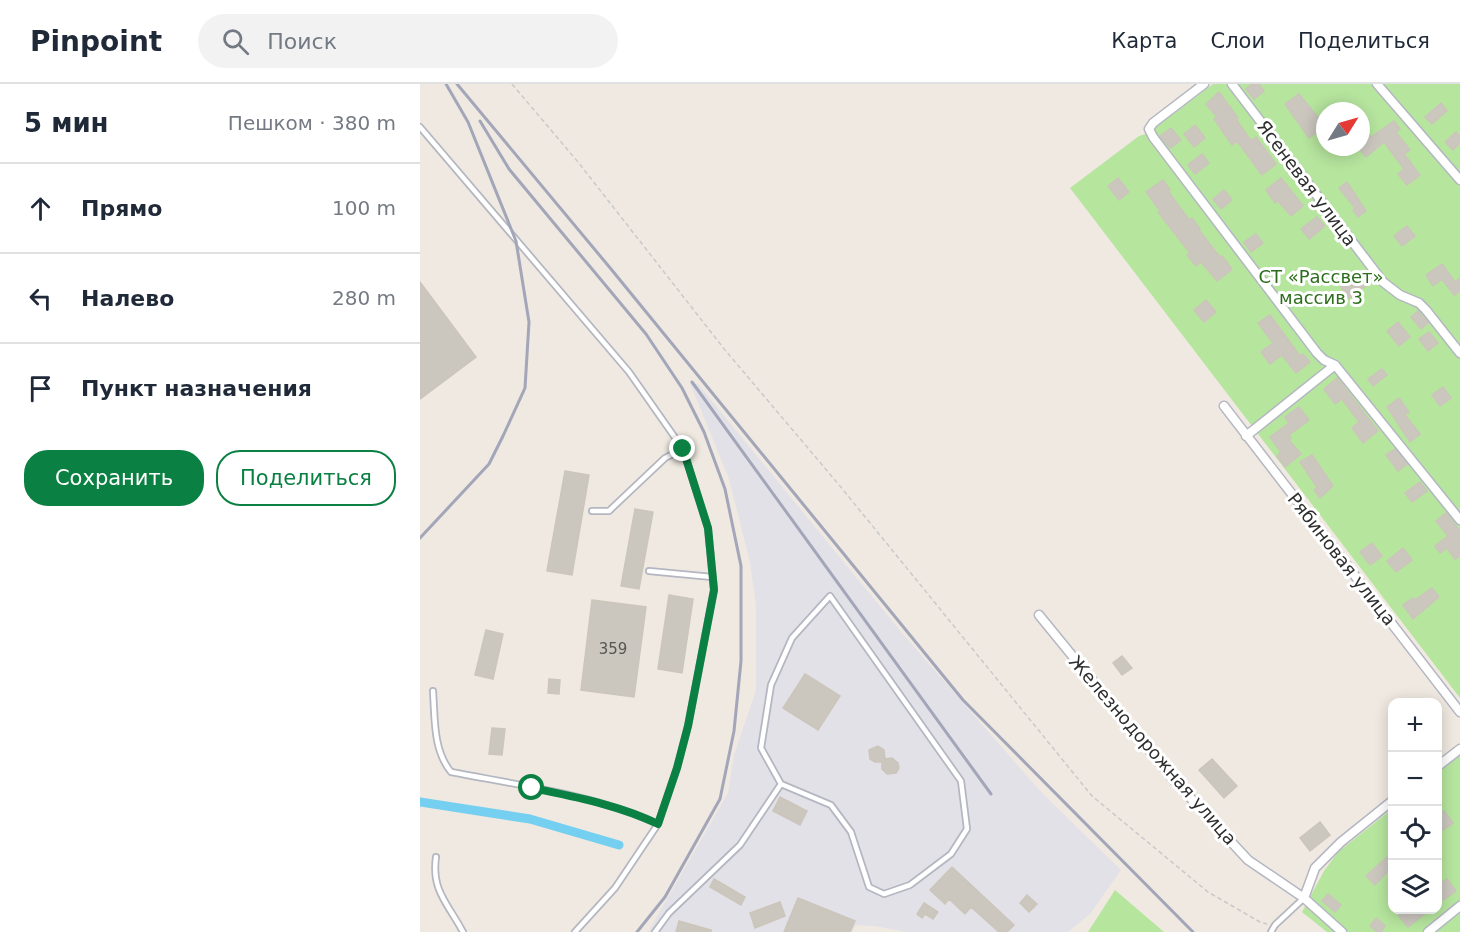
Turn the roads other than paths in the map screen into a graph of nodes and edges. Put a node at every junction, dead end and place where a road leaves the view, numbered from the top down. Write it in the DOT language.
graph roads {
  1 [pos="1204,84"];
  2 [pos="1232,84"];
  3 [pos="1377,84"];
  4 [pos="420,127"];
  5 [pos="1460,180"];
  6 [pos="1460,353"];
  7 [pos="1335,365"];
  8 [pos="1224,406"];
  9 [pos="1246,436"];
  10 [pos="683,449"];
  11 [pos="592,511"];
  12 [pos="1460,520"];
  13 [pos="649,571"];
  14 [pos="712,577"];
  15 [pos="1039,615"];
  16 [pos="433,691"];
  17 [pos="1460,712"];
  18 [pos="1460,749"];
  19 [pos="1442,762"];
  20 [pos="781,784"];
  21 [pos="1388,804"];
  22 [pos="658,824"];
  23 [pos="436,857"];
  24 [pos="1304,898"];
  25 [pos="1460,906"];
  26 [pos="463,932"];
  27 [pos="574,932"];
  28 [pos="655,932"];
  29 [pos="1271,932"];
  30 [pos="1342,932"];
  31 [pos="1428,932"];
  1 -- 7 [label="street"];
  2 -- 6 [label="street, Ясеневая улица"];
  3 -- 5 [label="street"];
  4 -- 10 [label="lane"];
  7 -- 9 [label="street"];
  7 -- 12 [label="street"];
  8 -- 9 [label="street, Рябиновая улица"];
  9 -- 17 [label="street, Рябиновая улица"];
  10 -- 11 [label="lane"];
  10 -- 14 [label="lane"];
  13 -- 14 [label="lane"];
  14 -- 22 [label="lane"];
  15 -- 24 [label="street, Железнодорожная улица"];
  16 -- 22 [label="lane"];
  18 -- 19 [label="street"];
  20 -- 20 [label="lane"];
  20 -- 28 [label="lane"];
  21 -- 24 [label="street"];
  22 -- 27 [label="lane"];
  23 -- 26 [label="lane"];
  24 -- 29 [label="lane"];
  24 -- 30 [label="street, Железнодорожная улица"];
  25 -- 31 [label="street"];
}
